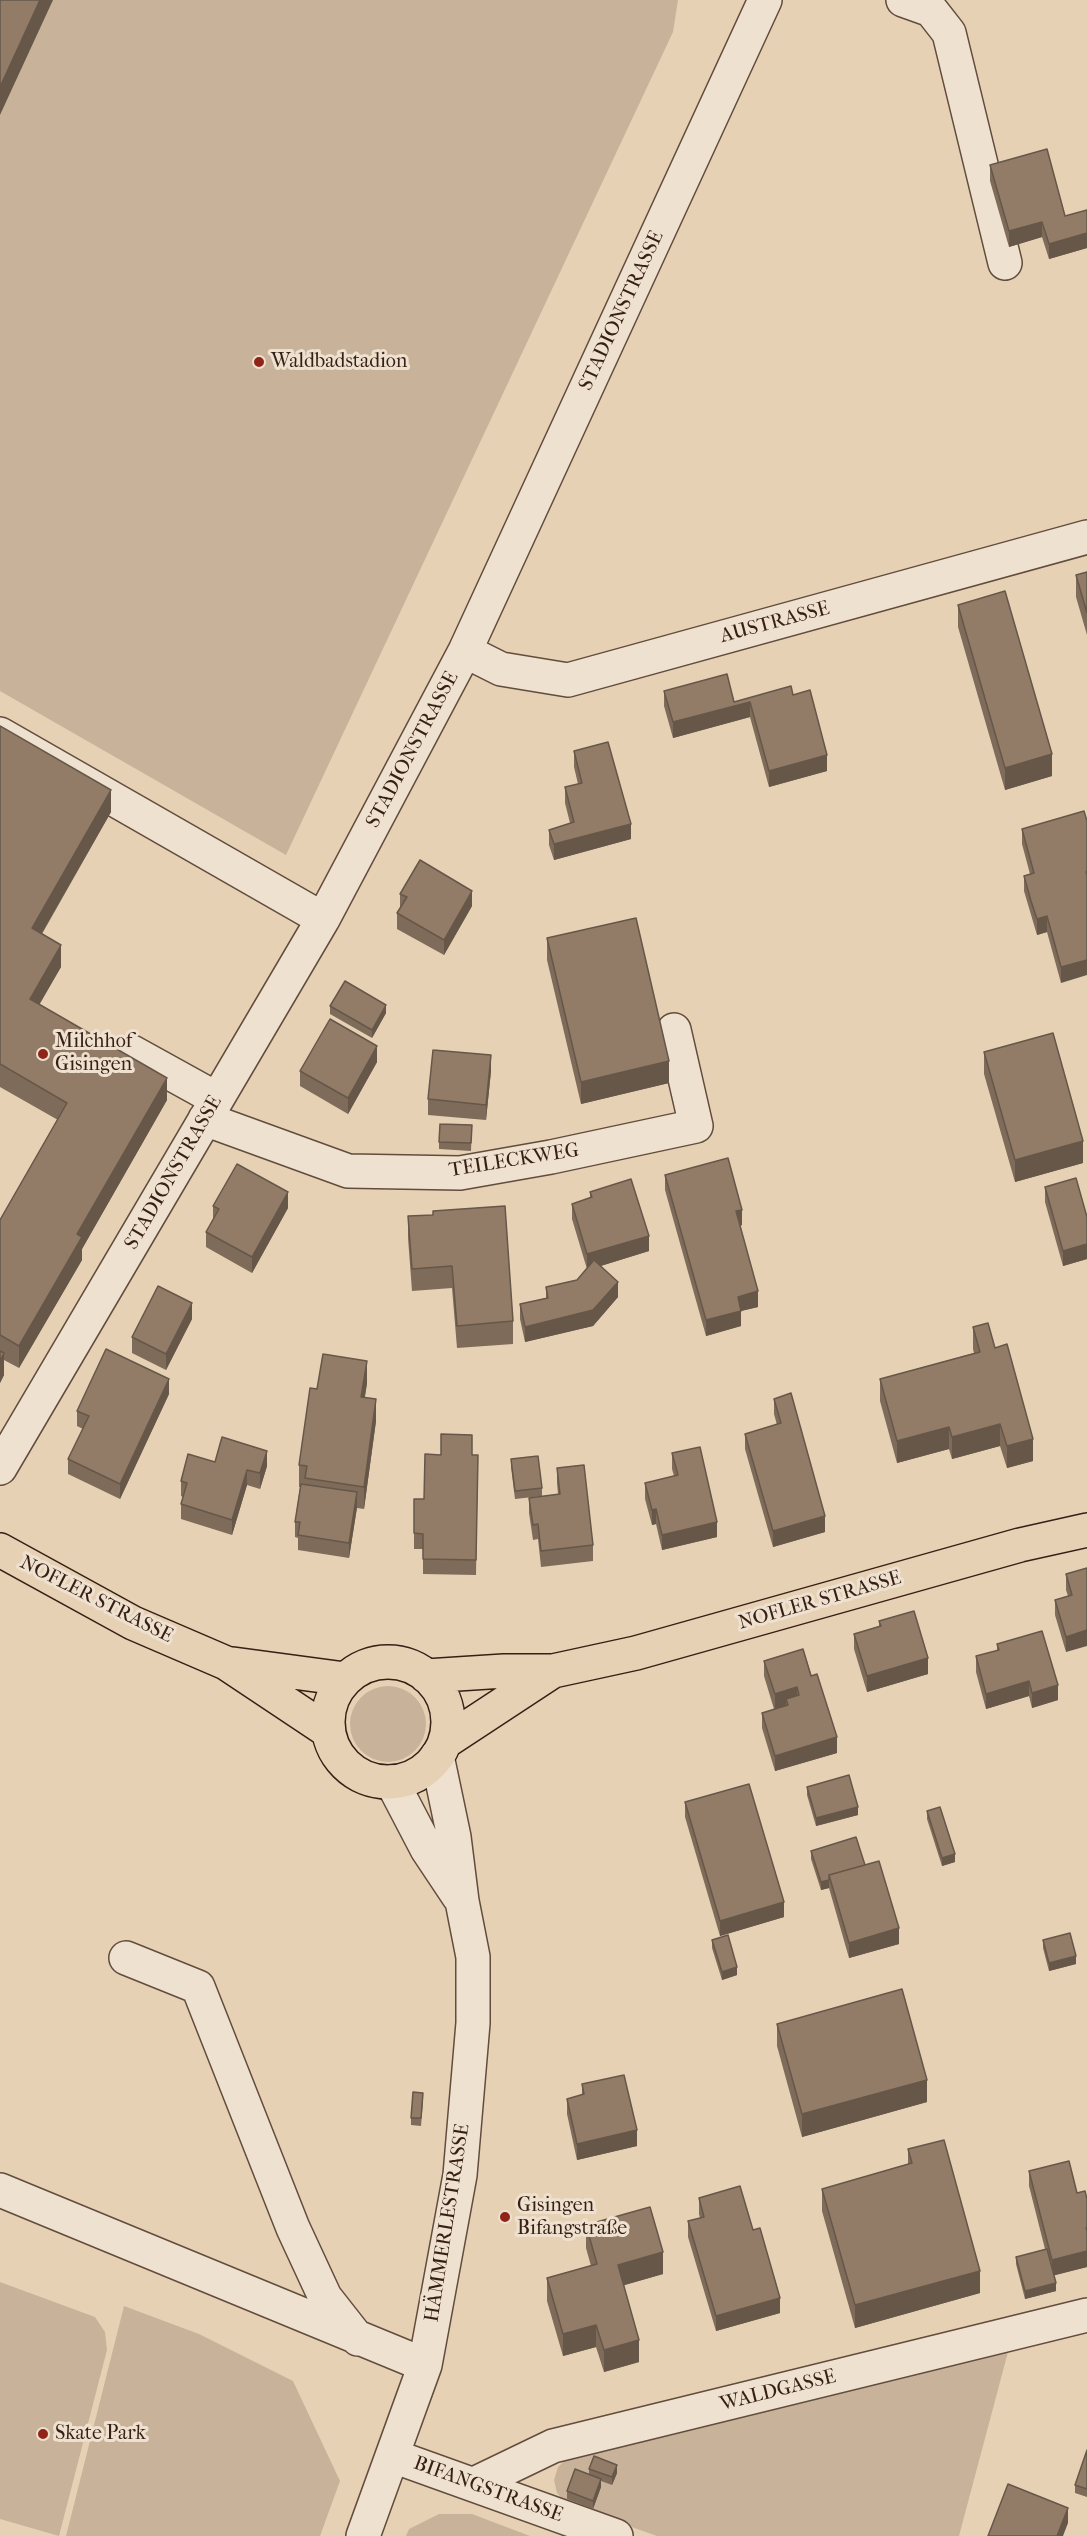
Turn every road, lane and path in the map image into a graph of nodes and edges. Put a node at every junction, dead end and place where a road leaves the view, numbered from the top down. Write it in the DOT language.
graph roads {
  1 [pos="765,0"];
  2 [pos="903,0"];
  3 [pos="1005,263"];
  4 [pos="1087,537"];
  5 [pos="465,651"];
  6 [pos="0,734"];
  7 [pos="323,919"];
  8 [pos="674,1030"];
  9 [pos="132,1052"];
  10 [pos="211,1109"];
  11 [pos="0,1468"];
  12 [pos="1087,1530"];
  13 [pos="0,1550"];
  14 [pos="225,1663"];
  15 [pos="553,1671"];
  16 [pos="426,1676"];
  17 [pos="345,1679"];
  18 [pos="328,1731"];
  19 [pos="441,1749"];
  20 [pos="392,1782"];
  21 [pos="462,1901"];
  22 [pos="126,1958"];
  23 [pos="0,2190"];
  24 [pos="1087,2316"];
  25 [pos="358,2339"];
  26 [pos="425,2365"];
  27 [pos="393,2456"];
  28 [pos="474,2484"];
  29 [pos="363,2536"];
  30 [pos="616,2536"];
  1 -- 5 [label="street, STADIONSTRASSE"];
  2 -- 3 [label="street"];
  4 -- 5 [label="street, AUSTRASSE"];
  5 -- 7 [label="street, STADIONSTRASSE"];
  6 -- 7 [label="street"];
  7 -- 10 [label="street, STADIONSTRASSE"];
  8 -- 10 [label="street, TEILECKWEG"];
  9 -- 10 [label="street"];
  10 -- 11 [label="street, STADIONSTRASSE"];
  12 -- 15 [label="main road, NOFLER STRASSE"];
  13 -- 14 [label="main road, NOFLER STRASSE"];
  14 -- 17 [label="main road, NOFLER STRASSE"];
  14 -- 18 [label="main road, NOFLER STRASSE"];
  15 -- 16 [label="main road, NOFLER STRASSE"];
  15 -- 19 [label="main road, NOFLER STRASSE"];
  16 -- 17 [label="main road, NOFLER STRASSE"];
  16 -- 19 [label="main road"];
  17 -- 18 [label="main road"];
  18 -- 20 [label="main road"];
  19 -- 20 [label="main road, NOFLER STRASSE"];
  19 -- 21 [label="street, HÄMMERLESTRASSE"];
  20 -- 21 [label="street, HÄMMERLESTRASSE"];
  21 -- 26 [label="street, HÄMMERLESTRASSE"];
  22 -- 25 [label="street"];
  23 -- 25 [label="street"];
  24 -- 28 [label="street, WALDGASSE"];
  25 -- 26 [label="street"];
  26 -- 27 [label="street, HÄMMERLESTRASSE"];
  27 -- 28 [label="street, BIFANGSTRASSE"];
  27 -- 29 [label="street, HÄMMERLESTRASSE"];
  28 -- 30 [label="street, BIFANGSTRASSE"];
}
